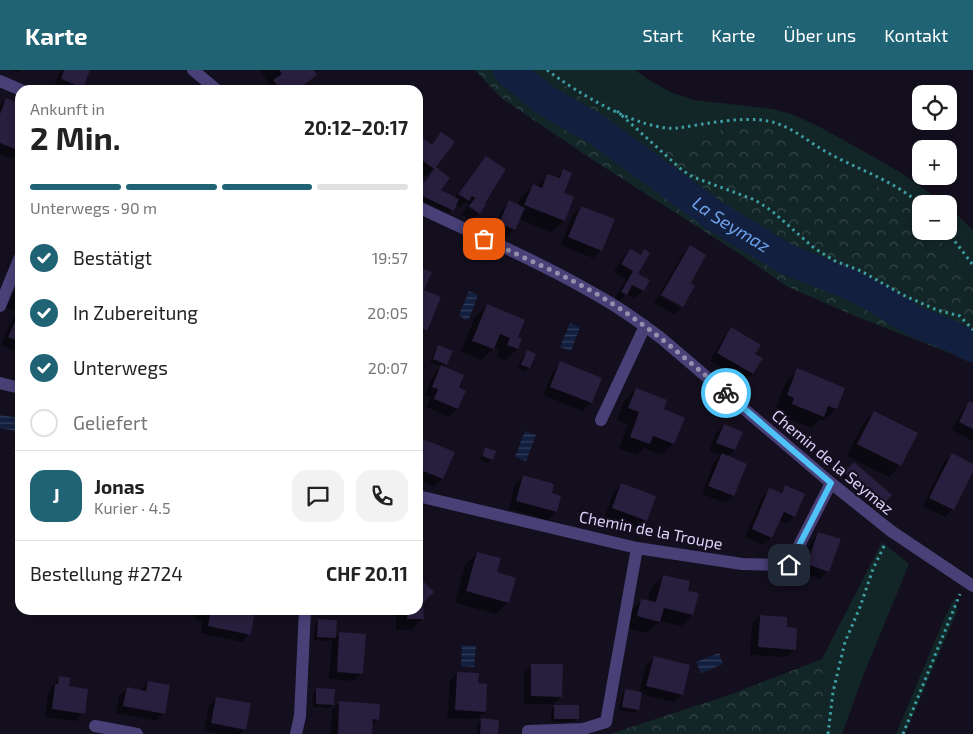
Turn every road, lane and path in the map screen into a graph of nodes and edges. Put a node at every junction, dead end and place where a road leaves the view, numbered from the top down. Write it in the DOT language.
graph roads {
  1 [pos="193,70"];
  2 [pos="547,70"];
  3 [pos="0,81"];
  4 [pos="211,85"];
  5 [pos="15,87"];
  6 [pos="617,111"];
  7 [pos="912,198"];
  8 [pos="423,209"];
  9 [pos="954,240"];
  10 [pos="973,265"];
  11 [pos="15,267"];
  12 [pos="3,292"];
  13 [pos="0,306"];
  14 [pos="645,326"];
  15 [pos="973,330"];
  16 [pos="0,383"];
  17 [pos="15,387"];
  18 [pos="602,420"];
  19 [pos="831,483"];
  20 [pos="423,497"];
  21 [pos="891,531"];
  22 [pos="637,548"];
  23 [pos="969,584"];
  24 [pos="305,615"];
  25 [pos="94,726"];
  26 [pos="137,734"];
  27 [pos="296,734"];
  28 [pos="528,734"];
  29 [pos="828,734"];
  30 [pos="902,734"];
  1 -- 4 [label="street"];
  2 -- 6 [label="path"];
  3 -- 5 [label="street"];
  6 -- 7 [label="path"];
  6 -- 15 [label="path"];
  8 -- 14 [label="street, Chemin de la Seymaz"];
  9 -- 10 [label="path"];
  11 -- 12 [label="street"];
  12 -- 13 [label="street"];
  14 -- 18 [label="street"];
  14 -- 19 [label="street, Chemin de la Seymaz"];
  16 -- 17 [label="street"];
  19 -- 21 [label="street, Chemin de la Seymaz"];
  19 -- 22 [label="street, Chemin de la Troupe"];
  20 -- 22 [label="street, Chemin de la Troupe"];
  21 -- 23 [label="street, Chemin de la Seymaz"];
  21 -- 29 [label="path"];
  22 -- 28 [label="street"];
  23 -- 30 [label="path"];
  24 -- 27 [label="street"];
  25 -- 26 [label="street"];
}
